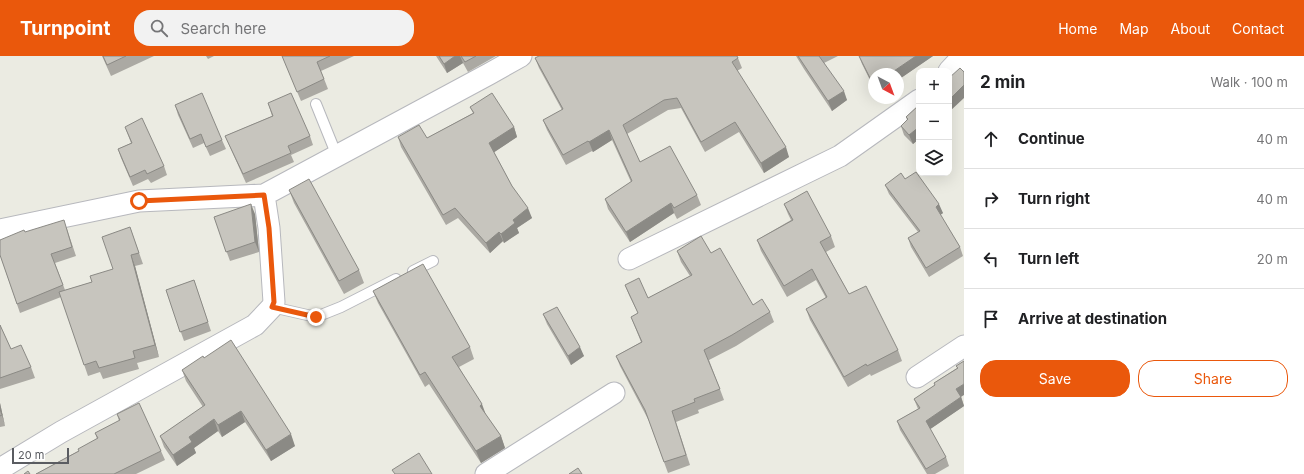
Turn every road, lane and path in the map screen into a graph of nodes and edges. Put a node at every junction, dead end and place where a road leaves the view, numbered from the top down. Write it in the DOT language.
graph roads {
  1 [pos="521,56"];
  2 [pos="963,56"];
  3 [pos="951,68"];
  4 [pos="916,102"];
  5 [pos="316,104"];
  6 [pos="337,156"];
  7 [pos="264,195"];
  8 [pos="0,230"];
  9 [pos="629,259"];
  10 [pos="433,261"];
  11 [pos="272,307"];
  12 [pos="964,346"];
  13 [pos="917,377"];
  14 [pos="614,393"];
  15 [pos="0,469"];
  16 [pos="486,474"];
  1 -- 6 [label="street"];
  2 -- 3 [label="street"];
  4 -- 9 [label="street"];
  5 -- 6 [label="lane"];
  6 -- 7 [label="street"];
  7 -- 8 [label="street"];
  7 -- 11 [label="street"];
  10 -- 11 [label="lane"];
  11 -- 15 [label="street"];
  12 -- 13 [label="street"];
  14 -- 16 [label="street"];
}
